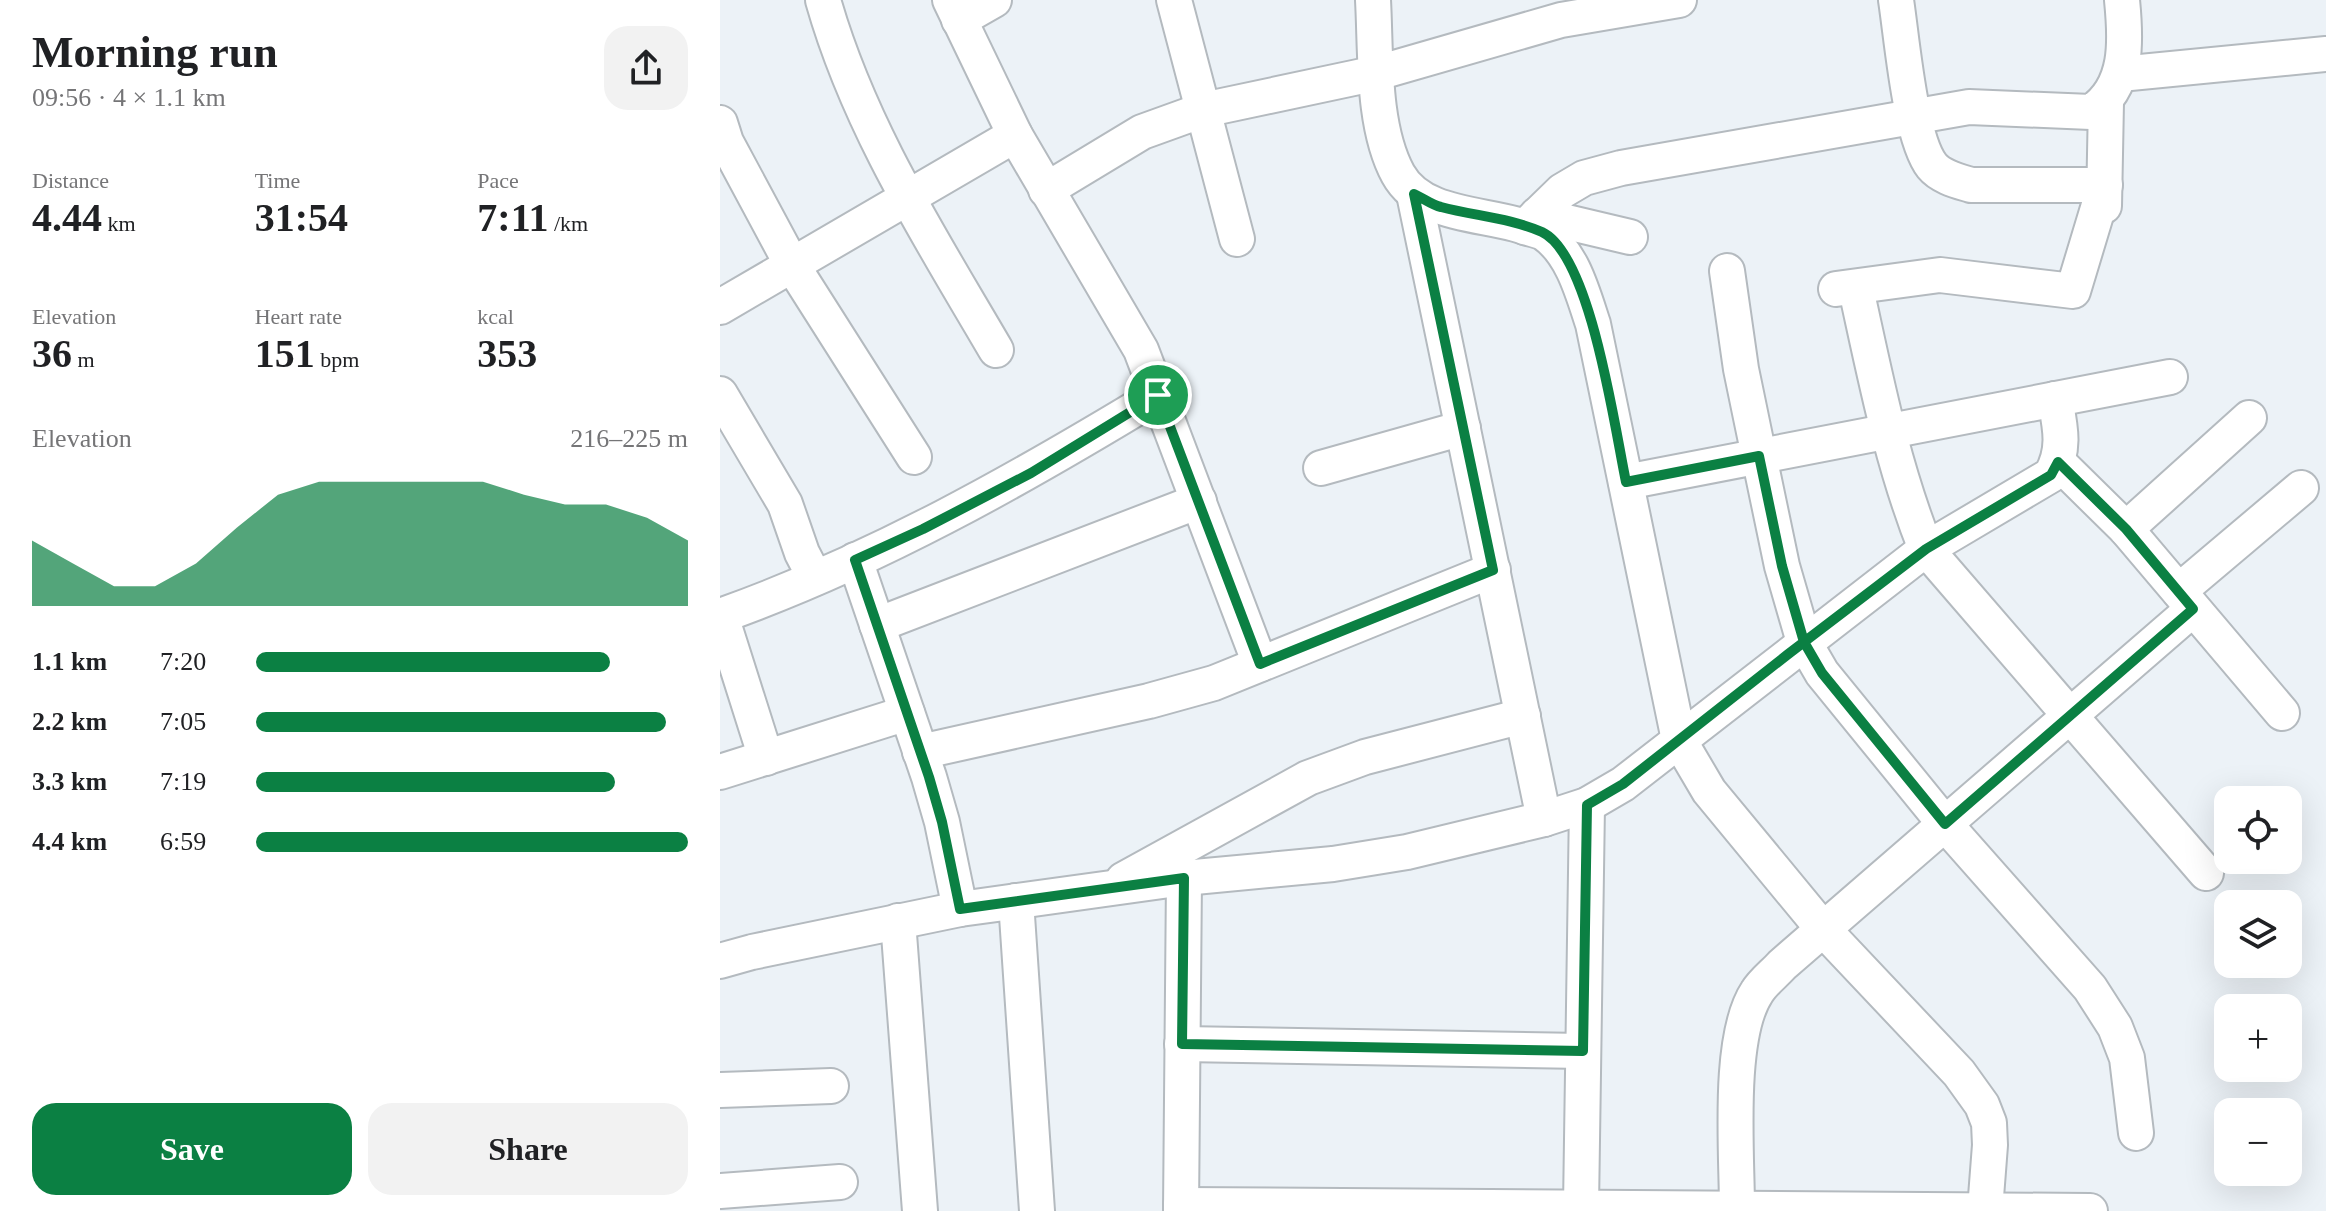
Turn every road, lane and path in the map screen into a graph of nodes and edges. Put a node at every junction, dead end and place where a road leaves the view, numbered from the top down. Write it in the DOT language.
graph roads {
  1 [pos="823,0"];
  2 [pos="994,0"];
  3 [pos="1174,0"];
  4 [pos="1373,0"];
  5 [pos="1679,0"];
  6 [pos="1896,0"];
  7 [pos="2122,0"];
  8 [pos="955,10"];
  9 [pos="2326,54"];
  10 [pos="1377,73"];
  11 [pos="2113,88"];
  12 [pos="1203,110"];
  13 [pos="1914,117"];
  14 [pos="720,123"];
  15 [pos="1015,135"];
  16 [pos="2105,185"];
  17 [pos="1046,190"];
  18 [pos="1414,194"];
  19 [pos="906,198"];
  20 [pos="1531,221"];
  21 [pos="1630,237"];
  22 [pos="1237,239"];
  23 [pos="792,265"];
  24 [pos="1727,271"];
  25 [pos="2103,271"];
  26 [pos="720,307"];
  27 [pos="996,350"];
  28 [pos="2170,377"];
  29 [pos="720,394"];
  30 [pos="1158,395"];
  31 [pos="2055,399"];
  32 [pos="2249,418"];
  33 [pos="1463,428"];
  34 [pos="1887,432"];
  35 [pos="1759,456"];
  36 [pos="914,457"];
  37 [pos="2058,462"];
  38 [pos="1321,468"];
  39 [pos="1626,482"];
  40 [pos="2301,488"];
  41 [pos="1199,501"];
  42 [pos="2126,529"];
  43 [pos="1926,549"];
  44 [pos="855,560"];
  45 [pos="1493,570"];
  46 [pos="815,578"];
  47 [pos="2186,600"];
  48 [pos="720,616"];
  49 [pos="877,625"];
  50 [pos="1804,642"];
  51 [pos="1260,664"];
  52 [pos="907,713"];
  53 [pos="2282,713"];
  54 [pos="2071,715"];
  55 [pos="1523,716"];
  56 [pos="1679,740"];
  57 [pos="920,752"];
  58 [pos="766,758"];
  59 [pos="720,772"];
  60 [pos="1587,805"];
  61 [pos="1544,819"];
  62 [pos="1945,824"];
  63 [pos="2206,873"];
  64 [pos="1184,878"];
  65 [pos="1109,888"];
  66 [pos="1016,901"];
  67 [pos="960,909"];
  68 [pos="898,921"];
  69 [pos="1823,929"];
  70 [pos="720,961"];
  71 [pos="1182,1044"];
  72 [pos="1583,1051"];
  73 [pos="831,1086"];
  74 [pos="720,1090"];
  75 [pos="2136,1133"];
  76 [pos="840,1182"];
  77 [pos="720,1191"];
  78 [pos="1581,1207"];
  79 [pos="1181,1208"];
  80 [pos="1511,1209"];
  81 [pos="1737,1209"];
  82 [pos="1663,1210"];
  83 [pos="1985,1210"];
  84 [pos="920,1211"];
  85 [pos="1037,1211"];
  86 [pos="2090,1211"];
  1 -- 19 [label="street"];
  2 -- 8 [label="street"];
  3 -- 12 [label="street"];
  4 -- 10 [label="street"];
  5 -- 10 [label="street"];
  6 -- 13 [label="street"];
  7 -- 11 [label="street"];
  8 -- 15 [label="street"];
  9 -- 11 [label="street"];
  10 -- 12 [label="street"];
  10 -- 18 [label="street"];
  11 -- 13 [label="street"];
  11 -- 16 [label="street"];
  12 -- 17 [label="street"];
  12 -- 22 [label="street"];
  13 -- 16 [label="street"];
  13 -- 20 [label="street"];
  14 -- 23 [label="street"];
  15 -- 17 [label="street"];
  15 -- 19 [label="street"];
  16 -- 25 [label="street"];
  16 -- 34 [label="street"];
  17 -- 30 [label="street"];
  18 -- 20 [label="street"];
  18 -- 33 [label="street"];
  19 -- 23 [label="street"];
  19 -- 27 [label="street"];
  20 -- 21 [label="street"];
  20 -- 39 [label="street"];
  23 -- 26 [label="street"];
  23 -- 36 [label="street"];
  24 -- 35 [label="street"];
  28 -- 31 [label="street"];
  29 -- 46 [label="street"];
  30 -- 41 [label="street"];
  30 -- 44 [label="street"];
  31 -- 34 [label="street"];
  31 -- 37 [label="street"];
  32 -- 42 [label="street"];
  33 -- 38 [label="street"];
  33 -- 45 [label="street"];
  34 -- 35 [label="street"];
  34 -- 43 [label="street"];
  35 -- 39 [label="street"];
  35 -- 50 [label="street"];
  37 -- 42 [label="street"];
  37 -- 43 [label="street"];
  39 -- 56 [label="street"];
  40 -- 47 [label="street"];
  41 -- 49 [label="street"];
  41 -- 51 [label="street"];
  42 -- 47 [label="street"];
  43 -- 50 [label="street"];
  43 -- 54 [label="street"];
  44 -- 46 [label="street"];
  44 -- 49 [label="street"];
  45 -- 51 [label="street"];
  45 -- 55 [label="street"];
  46 -- 48 [label="street"];
  47 -- 53 [label="street"];
  47 -- 54 [label="street"];
  48 -- 58 [label="street"];
  49 -- 52 [label="street"];
  50 -- 56 [label="street"];
  50 -- 62 [label="street"];
  51 -- 57 [label="street"];
  52 -- 57 [label="street"];
  52 -- 58 [label="street"];
  54 -- 62 [label="street"];
  54 -- 63 [label="street"];
  55 -- 61 [label="street"];
  55 -- 65 [label="street"];
  56 -- 60 [label="street"];
  56 -- 69 [label="street"];
  57 -- 67 [label="street"];
  58 -- 59 [label="street"];
  60 -- 61 [label="street"];
  60 -- 72 [label="street"];
  61 -- 64 [label="street"];
  62 -- 69 [label="street"];
  62 -- 75 [label="street"];
  64 -- 65 [label="street"];
  64 -- 71 [label="street"];
  65 -- 66 [label="street"];
  66 -- 67 [label="street"];
  66 -- 85 [label="street"];
  67 -- 68 [label="street"];
  68 -- 70 [label="street"];
  68 -- 84 [label="street"];
  69 -- 81 [label="street"];
  69 -- 83 [label="street"];
  71 -- 72 [label="street"];
  71 -- 79 [label="street"];
  72 -- 78 [label="street"];
  73 -- 74 [label="street"];
  76 -- 77 [label="street"];
  78 -- 80 [label="street"];
  78 -- 82 [label="street"];
  79 -- 80 [label="street"];
  81 -- 82 [label="street"];
  81 -- 83 [label="street"];
  83 -- 86 [label="street"];
}
